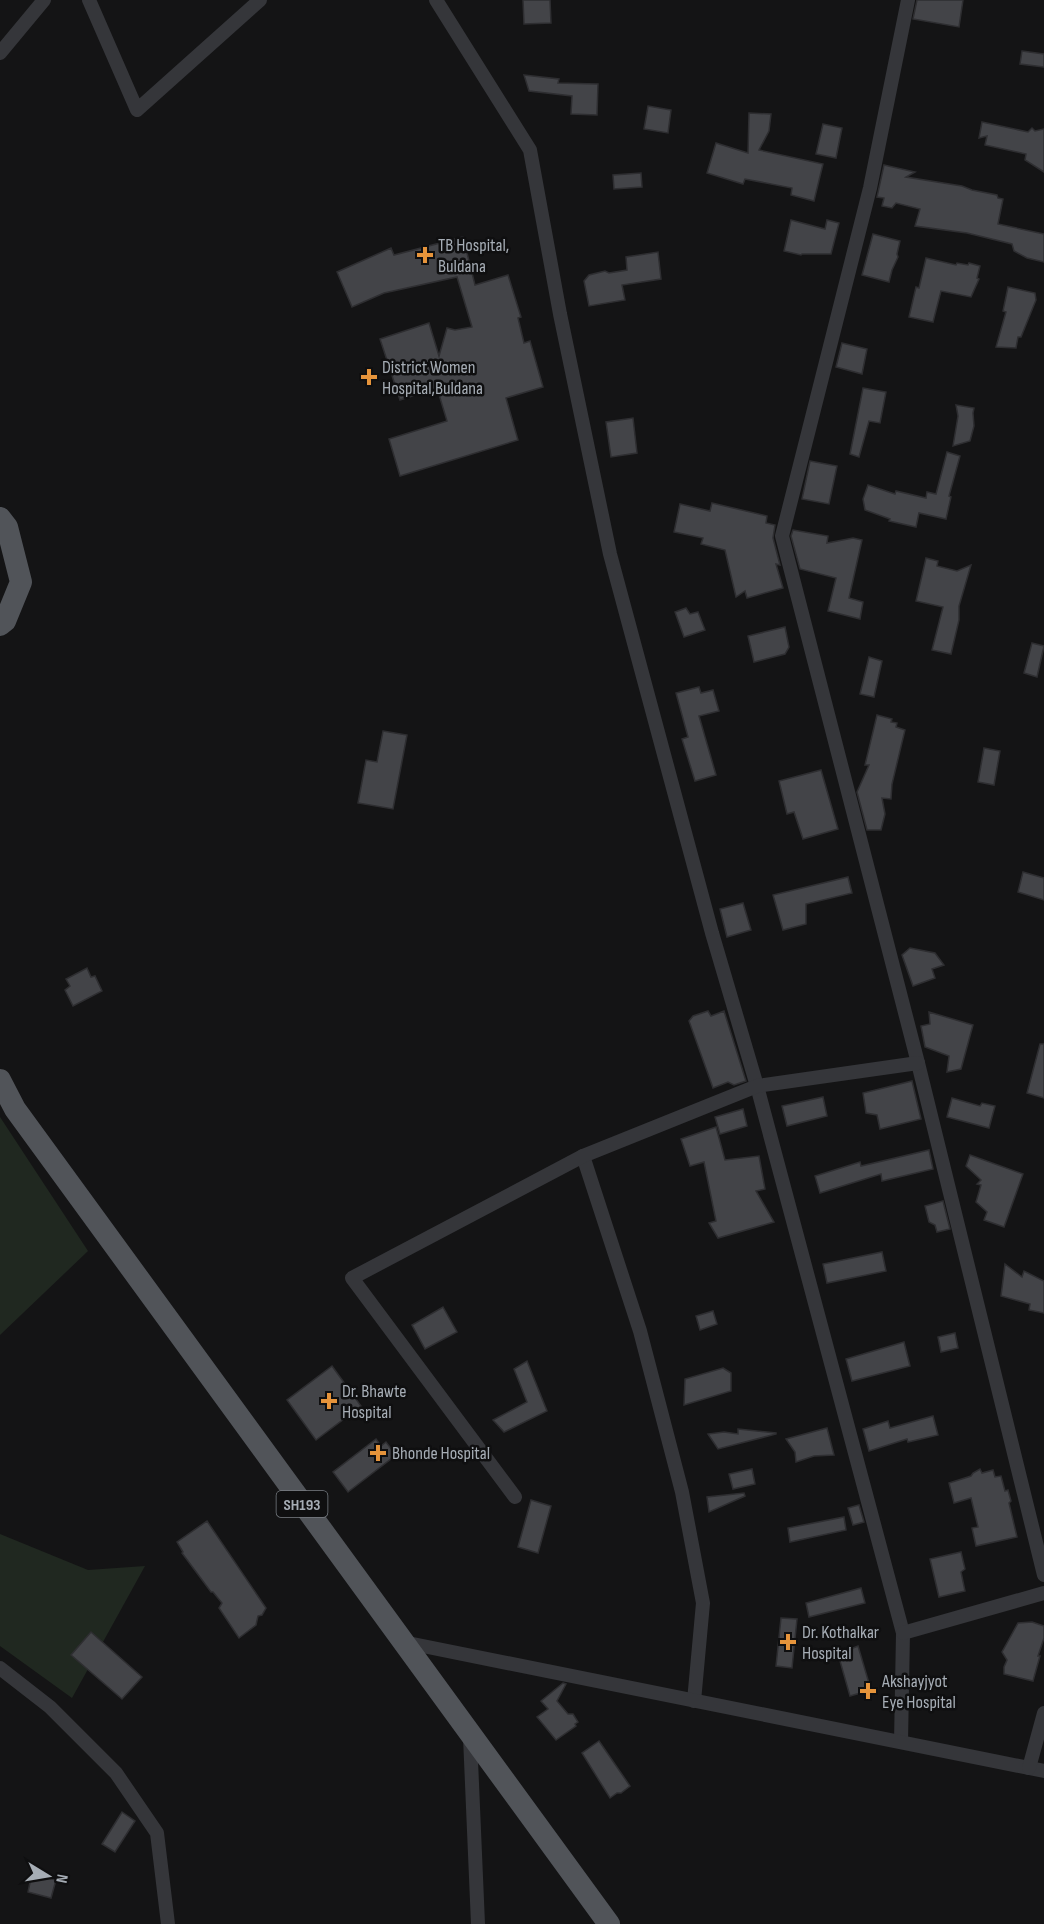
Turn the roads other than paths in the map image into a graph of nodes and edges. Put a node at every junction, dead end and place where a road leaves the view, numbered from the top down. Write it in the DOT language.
graph roads {
  1 [pos="44,0"];
  2 [pos="89,0"];
  3 [pos="260,0"];
  4 [pos="436,0"];
  5 [pos="908,0"];
  6 [pos="0,53"];
  7 [pos="0,518"];
  8 [pos="0,625"];
  9 [pos="918,1063"];
  10 [pos="0,1080"];
  11 [pos="758,1086"];
  12 [pos="583,1156"];
  13 [pos="515,1497"];
  14 [pos="1044,1575"];
  15 [pos="1044,1593"];
  16 [pos="903,1633"];
  17 [pos="403,1642"];
  18 [pos="0,1668"];
  19 [pos="694,1701"];
  20 [pos="1044,1713"];
  21 [pos="470,1734"];
  22 [pos="901,1742"];
  23 [pos="1029,1768"];
  24 [pos="1044,1771"];
  25 [pos="168,1924"];
  26 [pos="478,1924"];
  27 [pos="609,1924"];
  1 -- 6 [label="street"];
  2 -- 3 [label="street"];
  4 -- 11 [label="street"];
  5 -- 9 [label="street"];
  7 -- 8 [label="main road"];
  9 -- 11 [label="street"];
  9 -- 14 [label="street"];
  10 -- 17 [label="main road, SH193"];
  11 -- 12 [label="street"];
  11 -- 16 [label="street"];
  12 -- 13 [label="street"];
  12 -- 19 [label="street"];
  15 -- 16 [label="street"];
  16 -- 22 [label="street"];
  17 -- 19 [label="street"];
  17 -- 21 [label="main road, SH193"];
  18 -- 25 [label="street"];
  19 -- 22 [label="street"];
  20 -- 23 [label="street"];
  21 -- 26 [label="street"];
  21 -- 27 [label="main road, SH193"];
  22 -- 23 [label="street"];
  23 -- 24 [label="street"];
}
